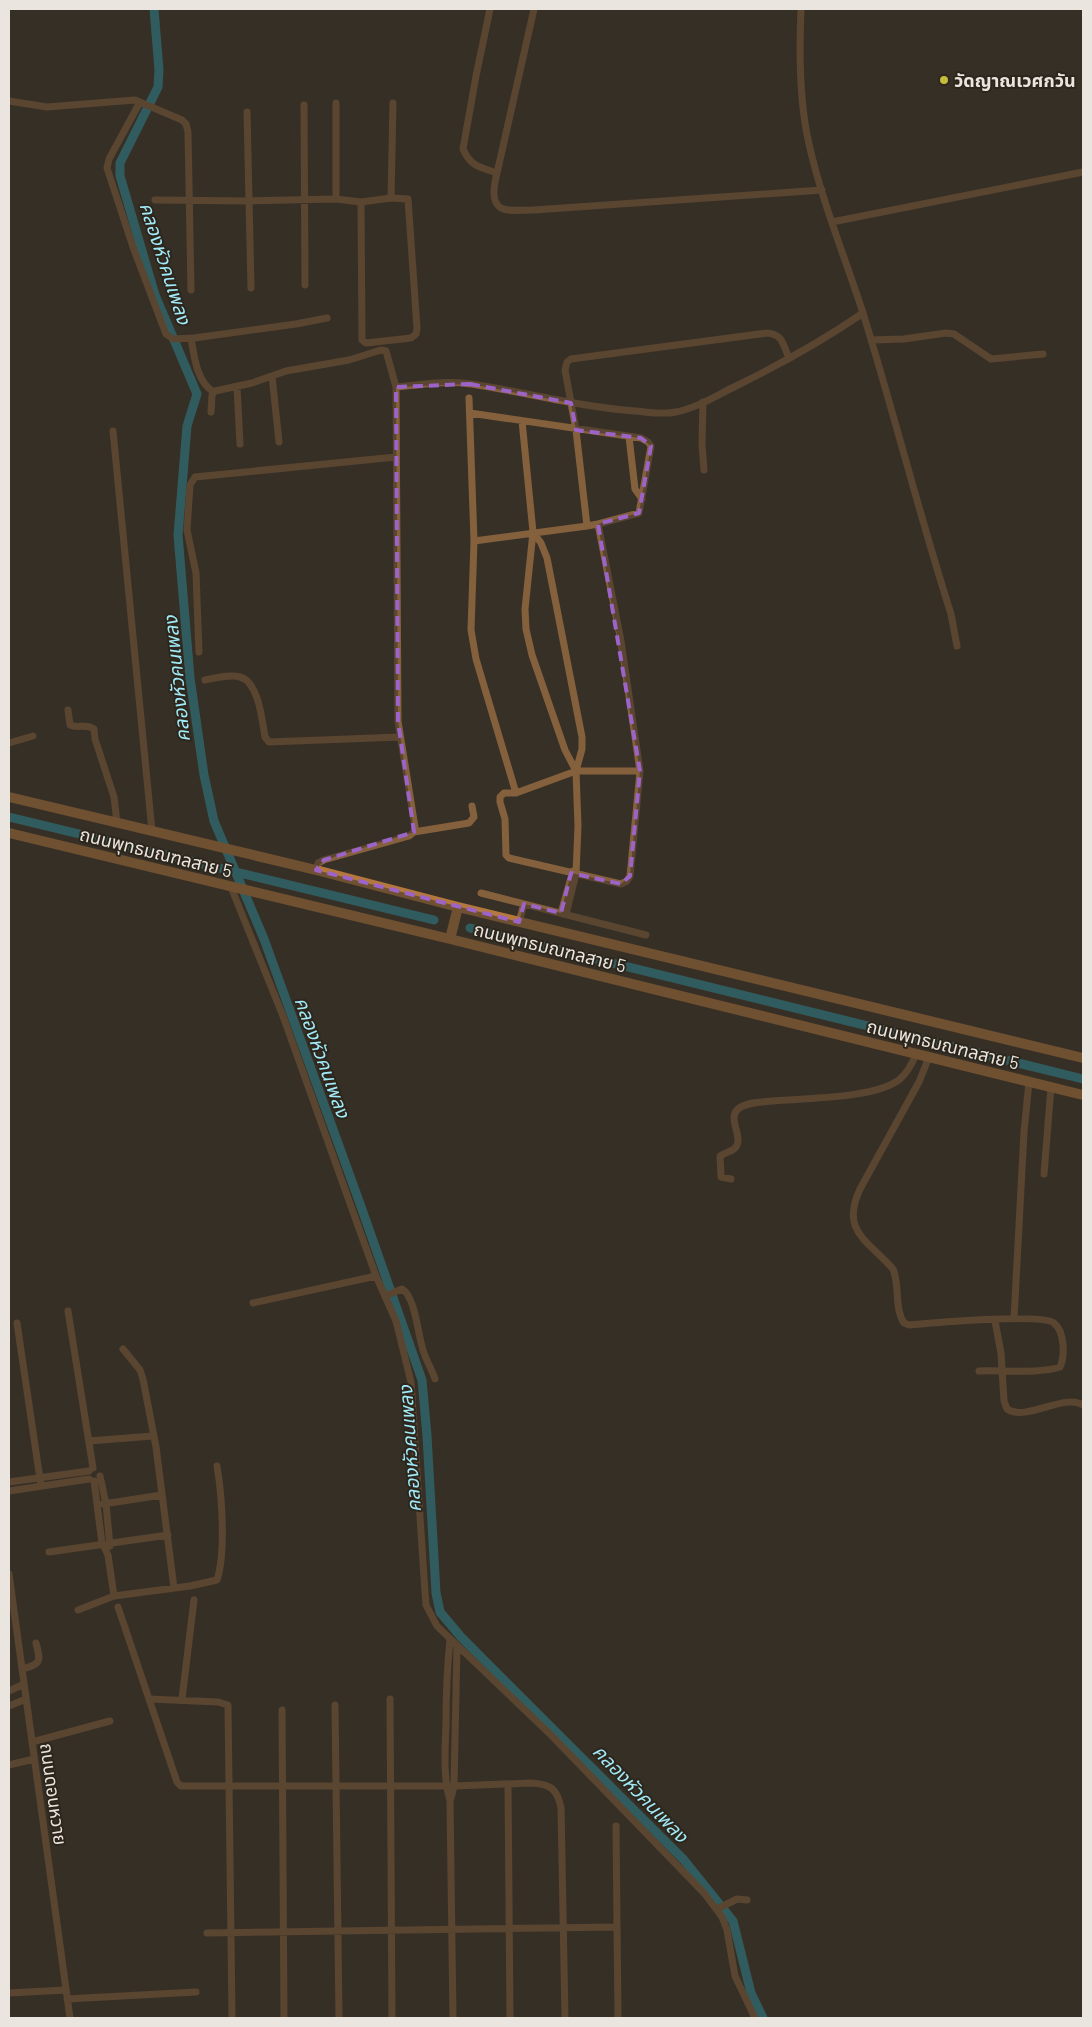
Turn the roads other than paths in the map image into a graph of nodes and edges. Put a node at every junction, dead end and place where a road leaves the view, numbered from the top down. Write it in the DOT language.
graph roads {
  1 [pos="490,9"];
  2 [pos="534,9"];
  3 [pos="801,9"];
  4 [pos="9,101"];
  5 [pos="142,102"];
  6 [pos="336,103"];
  7 [pos="393,103"];
  8 [pos="304,105"];
  9 [pos="247,112"];
  10 [pos="1083,172"];
  11 [pos="497,173"];
  12 [pos="822,190"];
  13 [pos="390,198"];
  14 [pos="305,199"];
  15 [pos="336,199"];
  16 [pos="155,200"];
  17 [pos="189,201"];
  18 [pos="248,201"];
  19 [pos="361,202"];
  20 [pos="832,222"];
  21 [pos="305,285"];
  22 [pos="250,288"];
  23 [pos="191,290"];
  24 [pos="863,313"];
  25 [pos="327,318"];
  26 [pos="191,338"];
  27 [pos="871,340"];
  28 [pos="1043,354"];
  29 [pos="790,358"];
  30 [pos="272,376"];
  31 [pos="237,387"];
  32 [pos="396,387"];
  33 [pos="214,392"];
  34 [pos="469,398"];
  35 [pos="704,402"];
  36 [pos="571,403"];
  37 [pos="212,412"];
  38 [pos="470,413"];
  39 [pos="522,421"];
  40 [pos="576,430"];
  41 [pos="113,431"];
  42 [pos="629,437"];
  43 [pos="279,442"];
  44 [pos="240,444"];
  45 [pos="396,457"];
  46 [pos="704,470"];
  47 [pos="642,499"];
  48 [pos="598,524"];
  49 [pos="587,526"];
  50 [pos="532,532"];
  51 [pos="474,540"];
  52 [pos="957,646"];
  53 [pos="199,652"];
  54 [pos="205,680"];
  55 [pos="68,710"];
  56 [pos="33,736"];
  57 [pos="400,737"];
  58 [pos="9,743"];
  59 [pos="576,771"];
  60 [pos="640,771"];
  61 [pos="516,793"];
  62 [pos="9,797"];
  63 [pos="472,806"];
  64 [pos="117,823"];
  65 [pos="152,831"];
  66 [pos="9,832"];
  67 [pos="414,832"];
  68 [pos="316,870"];
  69 [pos="574,871"];
  70 [pos="231,887"];
  71 [pos="481,893"];
  72 [pos="524,904"];
  73 [pos="458,907"];
  74 [pos="563,914"];
  75 [pos="519,922"];
  76 [pos="646,935"];
  77 [pos="450,939"];
  78 [pos="916,1054"];
  79 [pos="929,1057"];
  80 [pos="1083,1058"];
  81 [pos="1029,1082"];
  82 [pos="1051,1087"];
  83 [pos="1083,1095"];
  84 [pos="1044,1174"];
  85 [pos="731,1179"];
  86 [pos="376,1276"];
  87 [pos="387,1295"];
  88 [pos="253,1304"];
  89 [pos="68,1311"];
  90 [pos="1014,1319"];
  91 [pos="995,1321"];
  92 [pos="17,1323"];
  93 [pos="123,1349"];
  94 [pos="1001,1370"];
  95 [pos="979,1371"];
  96 [pos="435,1379"];
  97 [pos="1083,1405"];
  98 [pos="153,1436"];
  99 [pos="89,1441"];
  100 [pos="217,1466"];
  101 [pos="91,1470"];
  102 [pos="40,1478"];
  103 [pos="94,1478"];
  104 [pos="9,1482"];
  105 [pos="42,1486"];
  106 [pos="9,1491"];
  107 [pos="162,1495"];
  108 [pos="106,1504"];
  109 [pos="98,1505"];
  110 [pos="168,1534"];
  111 [pos="111,1542"];
  112 [pos="102,1543"];
  113 [pos="49,1552"];
  114 [pos="108,1555"];
  115 [pos="9,1574"];
  116 [pos="174,1588"];
  117 [pos="114,1596"];
  118 [pos="194,1600"];
  119 [pos="118,1607"];
  120 [pos="78,1610"];
  121 [pos="450,1640"];
  122 [pos="36,1643"];
  123 [pos="457,1646"];
  124 [pos="22,1669"];
  125 [pos="24,1684"];
  126 [pos="9,1690"];
  127 [pos="149,1698"];
  128 [pos="26,1699"];
  129 [pos="182,1699"];
  130 [pos="390,1699"];
  131 [pos="335,1705"];
  132 [pos="9,1706"];
  133 [pos="282,1710"];
  134 [pos="110,1721"];
  135 [pos="32,1742"];
  136 [pos="34,1759"];
  137 [pos="9,1765"];
  138 [pos="508,1784"];
  139 [pos="335,1785"];
  140 [pos="229,1786"];
  141 [pos="282,1786"];
  142 [pos="392,1786"];
  143 [pos="445,1786"];
  144 [pos="454,1786"];
  145 [pos="450,1802"];
  146 [pos="616,1826"];
  147 [pos="747,1900"];
  148 [pos="720,1907"];
  149 [pos="616,1927"];
  150 [pos="452,1928"];
  151 [pos="508,1928"];
  152 [pos="563,1928"];
  153 [pos="391,1930"];
  154 [pos="337,1931"];
  155 [pos="284,1932"];
  156 [pos="206,1933"];
  157 [pos="230,1933"];
  158 [pos="66,1990"];
  159 [pos="196,1992"];
  160 [pos="9,1993"];
  161 [pos="67,2000"];
  162 [pos="232,2016"];
  163 [pos="70,2018"];
  164 [pos="284,2018"];
  165 [pos="339,2018"];
  166 [pos="392,2018"];
  167 [pos="452,2018"];
  168 [pos="510,2018"];
  169 [pos="565,2018"];
  170 [pos="618,2018"];
  171 [pos="755,2018"];
  1 -- 11 [label="street"];
  2 -- 11 [label="street"];
  3 -- 12 [label="street"];
  4 -- 5 [label="street"];
  5 -- 17 [label="street"];
  5 -- 26 [label="street"];
  6 -- 15 [label="street"];
  7 -- 13 [label="street"];
  8 -- 14 [label="street"];
  9 -- 18 [label="street"];
  10 -- 20 [label="street"];
  11 -- 12 [label="street"];
  12 -- 20 [label="street"];
  13 -- 19 [label="street"];
  13 -- 19 [label="street"];
  14 -- 15 [label="street"];
  14 -- 18 [label="street"];
  14 -- 21 [label="street"];
  15 -- 19 [label="street"];
  16 -- 17 [label="street"];
  17 -- 18 [label="street"];
  17 -- 23 [label="street"];
  18 -- 22 [label="street"];
  20 -- 24 [label="street"];
  24 -- 27 [label="street"];
  24 -- 29 [label="street"];
  25 -- 26 [label="street"];
  26 -- 33 [label="street"];
  27 -- 28 [label="street"];
  27 -- 52 [label="street"];
  29 -- 35 [label="street"];
  29 -- 36 [label="street"];
  30 -- 31 [label="street"];
  30 -- 32 [label="street"];
  30 -- 43 [label="street"];
  31 -- 33 [label="street"];
  31 -- 44 [label="street"];
  32 -- 36 [label="street"];
  32 -- 45 [label="street"];
  33 -- 37 [label="street"];
  34 -- 38 [label="street"];
  35 -- 36 [label="street"];
  35 -- 46 [label="street"];
  36 -- 40 [label="street"];
  38 -- 39 [label="street"];
  38 -- 51 [label="street"];
  39 -- 40 [label="street"];
  39 -- 50 [label="street"];
  40 -- 42 [label="street"];
  40 -- 49 [label="street"];
  41 -- 65 [label="street"];
  42 -- 47 [label="street"];
  42 -- 47 [label="street"];
  45 -- 53 [label="street"];
  45 -- 57 [label="street"];
  47 -- 48 [label="street"];
  48 -- 49 [label="street"];
  48 -- 60 [label="street"];
  49 -- 50 [label="street"];
  50 -- 51 [label="street"];
  50 -- 59 [label="street"];
  50 -- 59 [label="street"];
  51 -- 61 [label="street"];
  54 -- 57 [label="street"];
  55 -- 64 [label="street"];
  56 -- 58 [label="street"];
  57 -- 67 [label="street"];
  59 -- 60 [label="street"];
  59 -- 61 [label="street"];
  59 -- 69 [label="street"];
  60 -- 69 [label="street"];
  61 -- 69 [label="street"];
  62 -- 64 [label="main road, ถนนพุทธมณฑลสาย 5"];
  63 -- 67 [label="street"];
  64 -- 65 [label="main road, ถนนพุทธมณฑลสาย 5"];
  65 -- 68 [label="main road, ถนนพุทธมณฑลสาย 5"];
  66 -- 70 [label="main road, ถนนพุทธมณฑลสาย 5"];
  67 -- 68 [label="street"];
  68 -- 73 [label="main road, ถนนพุทธมณฑลสาย 5"];
  69 -- 74 [label="street"];
  70 -- 77 [label="main road, ถนนพุทธมณฑลสาย 5"];
  70 -- 86 [label="street"];
  71 -- 72 [label="street"];
  72 -- 74 [label="street"];
  72 -- 75 [label="street"];
  73 -- 75 [label="main road, ถนนพุทธมณฑลสาย 5"];
  73 -- 77 [label="main road"];
  74 -- 76 [label="street"];
  75 -- 80 [label="main road, ถนนพุทธมณฑลสาย 5"];
  77 -- 78 [label="main road, ถนนพุทธมณฑลสาย 5"];
  78 -- 79 [label="main road, ถนนพุทธมณฑลสาย 5"];
  78 -- 85 [label="street"];
  79 -- 81 [label="main road, ถนนพุทธมณฑลสาย 5"];
  79 -- 91 [label="street"];
  81 -- 82 [label="main road, ถนนพุทธมณฑลสาย 5"];
  81 -- 90 [label="street"];
  82 -- 83 [label="main road, ถนนพุทธมณฑลสาย 5"];
  82 -- 84 [label="street"];
  86 -- 87 [label="street"];
  86 -- 88 [label="street"];
  87 -- 96 [label="street"];
  87 -- 121 [label="street"];
  89 -- 99 [label="street"];
  90 -- 91 [label="street"];
  90 -- 94 [label="street"];
  91 -- 94 [label="street"];
  92 -- 102 [label="street"];
  93 -- 98 [label="street"];
  94 -- 95 [label="street"];
  94 -- 97 [label="street"];
  98 -- 99 [label="street"];
  98 -- 107 [label="street"];
  99 -- 101 [label="street"];
  100 -- 116 [label="street"];
  101 -- 102 [label="street"];
  101 -- 103 [label="street"];
  101 -- 103 [label="street"];
  102 -- 104 [label="street"];
  102 -- 105 [label="street"];
  103 -- 105 [label="street"];
  103 -- 108 [label="street"];
  103 -- 109 [label="street"];
  105 -- 106 [label="street"];
  107 -- 108 [label="street"];
  107 -- 110 [label="street"];
  108 -- 109 [label="street"];
  108 -- 111 [label="street"];
  109 -- 112 [label="street"];
  110 -- 111 [label="street"];
  110 -- 116 [label="street"];
  111 -- 112 [label="street"];
  111 -- 114 [label="street"];
  112 -- 113 [label="street"];
  112 -- 114 [label="street"];
  114 -- 117 [label="street"];
  115 -- 124 [label="street, ถนนดอนหวาย"];
  116 -- 117 [label="street"];
  117 -- 120 [label="street"];
  118 -- 129 [label="street"];
  119 -- 127 [label="street"];
  121 -- 123 [label="street"];
  121 -- 143 [label="street"];
  122 -- 124 [label="street"];
  123 -- 144 [label="street"];
  123 -- 148 [label="street"];
  124 -- 125 [label="street, ถนนดอนหวาย"];
  125 -- 126 [label="street"];
  125 -- 128 [label="street, ถนนดอนหวาย"];
  127 -- 129 [label="street"];
  127 -- 140 [label="street"];
  128 -- 132 [label="street"];
  128 -- 135 [label="street, ถนนดอนหวาย"];
  129 -- 140 [label="street"];
  130 -- 142 [label="street"];
  131 -- 139 [label="street"];
  133 -- 141 [label="street"];
  134 -- 135 [label="street"];
  135 -- 136 [label="street, ถนนดอนหวาย"];
  136 -- 137 [label="street"];
  136 -- 158 [label="street, ถนนดอนหวาย"];
  138 -- 144 [label="street"];
  138 -- 151 [label="street"];
  138 -- 152 [label="street"];
  139 -- 141 [label="street"];
  139 -- 142 [label="street"];
  139 -- 154 [label="street"];
  140 -- 141 [label="street"];
  140 -- 157 [label="street"];
  141 -- 155 [label="street"];
  142 -- 143 [label="street"];
  142 -- 153 [label="street"];
  143 -- 144 [label="street"];
  143 -- 145 [label="street"];
  144 -- 145 [label="street"];
  145 -- 150 [label="street"];
  146 -- 149 [label="street"];
  147 -- 148 [label="street"];
  148 -- 171 [label="street"];
  149 -- 152 [label="street"];
  149 -- 170 [label="street"];
  150 -- 151 [label="street"];
  150 -- 153 [label="street"];
  150 -- 167 [label="street"];
  151 -- 152 [label="street"];
  151 -- 168 [label="street"];
  152 -- 169 [label="street"];
  153 -- 154 [label="street"];
  153 -- 166 [label="street"];
  154 -- 155 [label="street"];
  154 -- 165 [label="street"];
  155 -- 157 [label="street"];
  155 -- 164 [label="street"];
  156 -- 157 [label="street"];
  157 -- 162 [label="street"];
  158 -- 160 [label="street"];
  158 -- 161 [label="street, ถนนดอนหวาย"];
  159 -- 161 [label="street"];
  161 -- 163 [label="street, ถนนดอนหวาย"];
}
